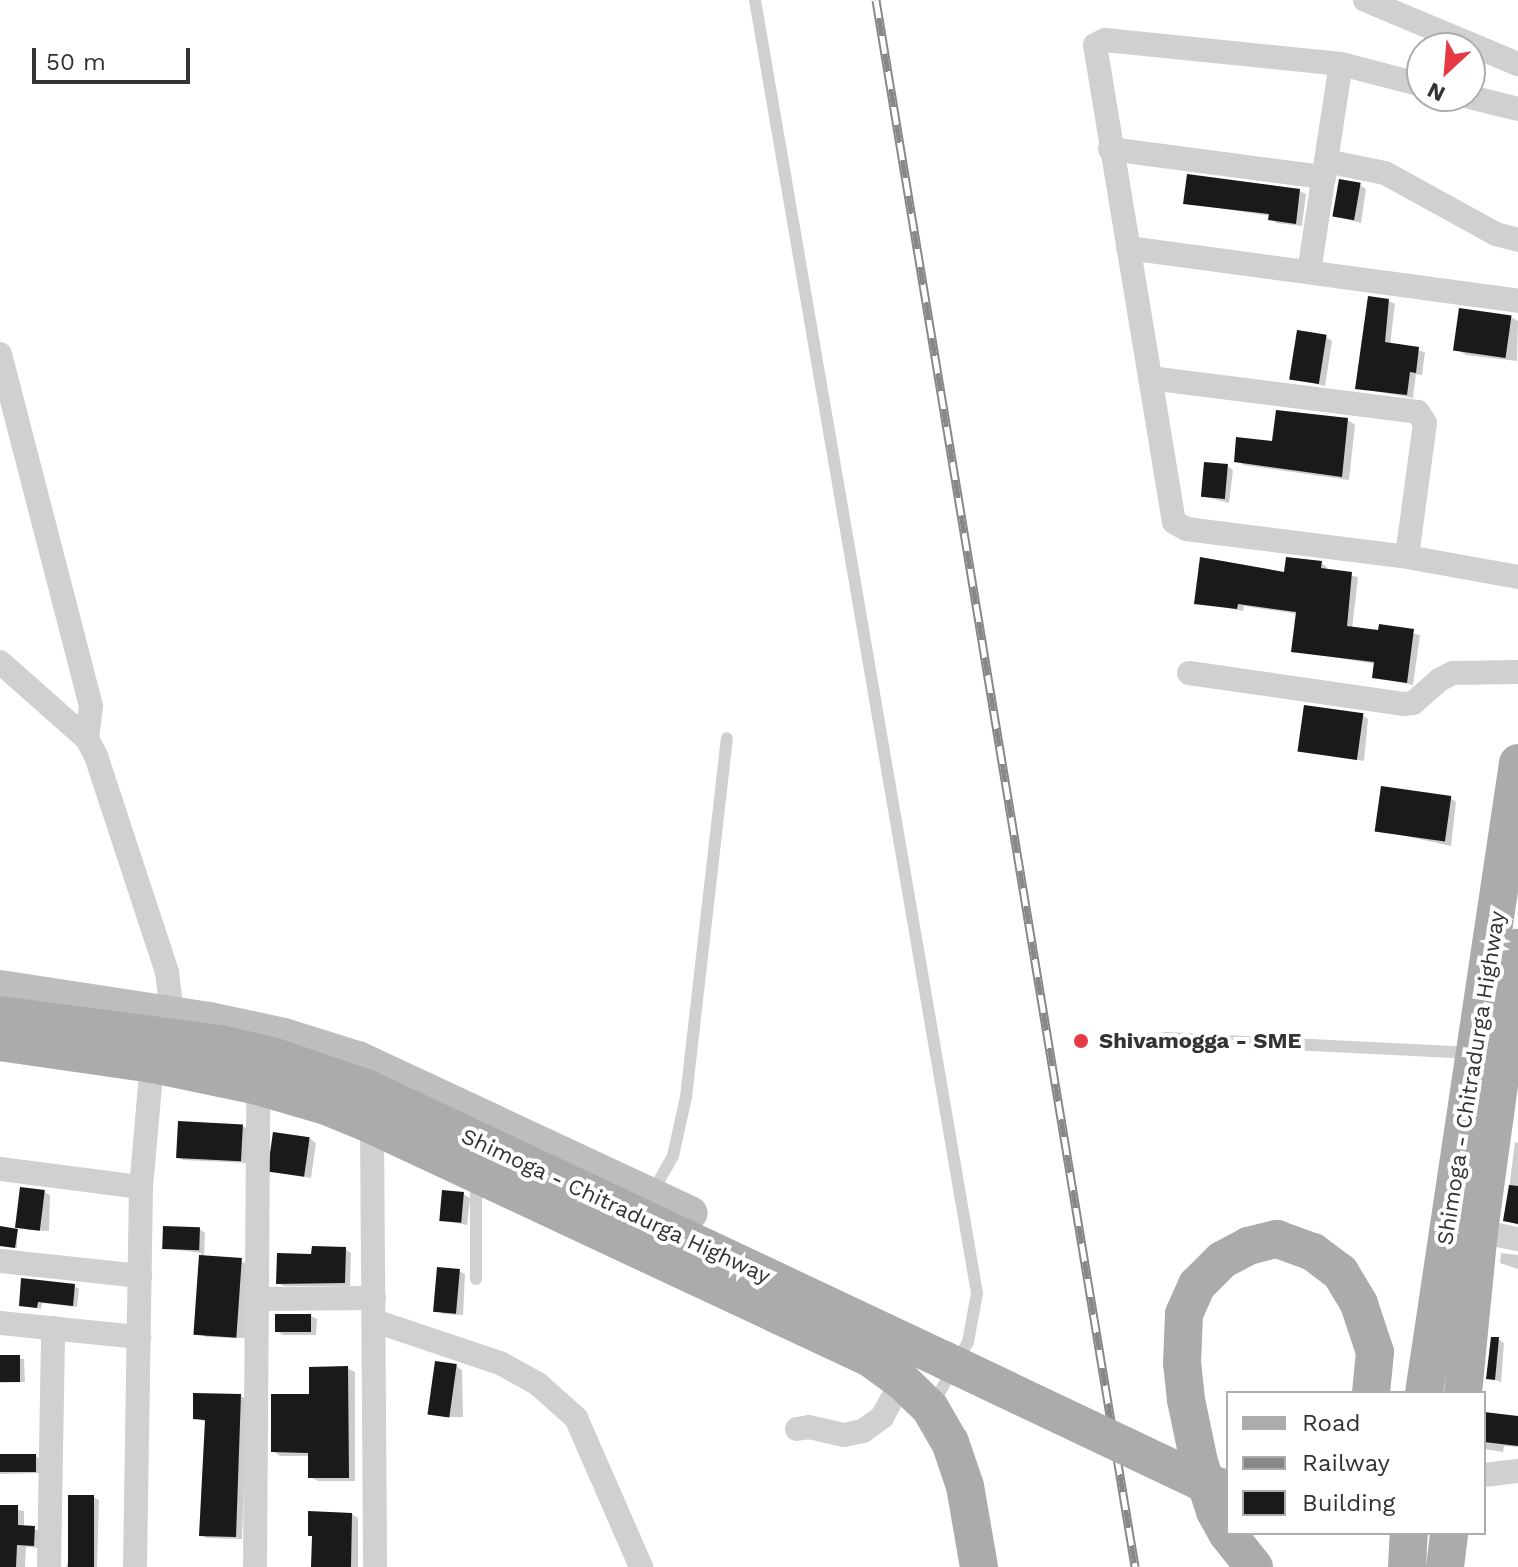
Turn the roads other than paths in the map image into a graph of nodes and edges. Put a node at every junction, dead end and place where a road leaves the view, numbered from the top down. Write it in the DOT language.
graph roads {
  1 [pos="755,0"];
  2 [pos="1365,0"];
  3 [pos="1341,64"];
  4 [pos="1518,64"];
  5 [pos="1406,81"];
  6 [pos="1486,101"];
  7 [pos="1518,109"];
  8 [pos="1110,149"];
  9 [pos="1325,169"];
  10 [pos="1518,240"];
  11 [pos="1128,248"];
  12 [pos="1309,272"];
  13 [pos="1518,301"];
  14 [pos="0,354"];
  15 [pos="1150,378"];
  16 [pos="1407,557"];
  17 [pos="1518,577"];
  18 [pos="0,662"];
  19 [pos="1518,672"];
  20 [pos="1189,673"];
  21 [pos="727,738"];
  22 [pos="87,739"];
  23 [pos="1518,763"];
  24 [pos="1518,948"];
  25 [pos="0,987"];
  26 [pos="172,1012"];
  27 [pos="0,1015"];
  28 [pos="0,1042"];
  29 [pos="1126,1043"];
  30 [pos="1476,1053"];
  31 [pos="152,1064"];
  32 [pos="258,1086"];
  33 [pos="372,1125"];
  34 [pos="1505,1134"];
  35 [pos="0,1169"];
  36 [pos="476,1173"];
  37 [pos="141,1187"];
  38 [pos="652,1194"];
  39 [pos="691,1213"];
  40 [pos="1479,1231"];
  41 [pos="1518,1239"];
  42 [pos="0,1261"];
  43 [pos="140,1276"];
  44 [pos="476,1279"];
  45 [pos="256,1299"];
  46 [pos="375,1310"];
  47 [pos="0,1323"];
  48 [pos="53,1328"];
  49 [pos="139,1337"];
  50 [pos="902,1381"];
  51 [pos="1371,1391"];
  52 [pos="1424,1391"];
  53 [pos="1463,1391"];
  54 [pos="930,1408"];
  55 [pos="797,1429"];
  56 [pos="1518,1471"];
  57 [pos="1486,1475"];
  58 [pos="1226,1488"];
  59 [pos="1226,1531"];
  60 [pos="1229,1535"];
  61 [pos="1409,1535"];
  62 [pos="1449,1535"];
  63 [pos="49,1567"];
  64 [pos="135,1567"];
  65 [pos="255,1567"];
  66 [pos="375,1567"];
  67 [pos="641,1567"];
  68 [pos="979,1567"];
  69 [pos="1254,1567"];
  70 [pos="1407,1567"];
  71 [pos="1445,1567"];
  1 -- 54 [label="lane"];
  2 -- 4 [label="street"];
  3 -- 5 [label="street"];
  3 -- 8 [label="street"];
  3 -- 9 [label="street"];
  6 -- 7 [label="street"];
  8 -- 9 [label="street"];
  8 -- 11 [label="street"];
  9 -- 10 [label="street"];
  9 -- 12 [label="street"];
  11 -- 12 [label="street"];
  11 -- 15 [label="street"];
  12 -- 13 [label="street"];
  14 -- 22 [label="street"];
  15 -- 16 [label="street"];
  15 -- 16 [label="street"];
  16 -- 17 [label="street"];
  18 -- 22 [label="street"];
  19 -- 20 [label="street"];
  21 -- 38 [label="lane"];
  22 -- 26 [label="street"];
  23 -- 30 [label="main road, Shimoga - Chitradurga Highway"];
  24 -- 34 [label="main road, Shimoga - Chitradurga Highway"];
  25 -- 26 [label="street"];
  26 -- 38 [label="street"];
  27 -- 58 [label="main road, Shimoga - Chitradurga Highway, bridge"];
  28 -- 31 [label="main road"];
  29 -- 30 [label="lane"];
  30 -- 52 [label="main road, Shimoga - Chitradurga Highway"];
  31 -- 32 [label="main road"];
  31 -- 37 [label="street"];
  32 -- 33 [label="main road"];
  32 -- 45 [label="street"];
  33 -- 36 [label="main road"];
  33 -- 46 [label="street"];
  34 -- 40 [label="main road, Shimoga - Chitradurga Highway"];
  35 -- 37 [label="street"];
  36 -- 44 [label="lane"];
  36 -- 50 [label="main road"];
  37 -- 43 [label="street"];
  38 -- 39 [label="street"];
  40 -- 41 [label="street"];
  40 -- 53 [label="main road, Shimoga - Chitradurga Highway"];
  42 -- 43 [label="street"];
  43 -- 49 [label="street"];
  45 -- 46 [label="street"];
  45 -- 65 [label="street"];
  46 -- 66 [label="street"];
  46 -- 67 [label="street"];
  47 -- 48 [label="street"];
  48 -- 49 [label="street"];
  48 -- 63 [label="street"];
  49 -- 64 [label="street"];
  50 -- 54 [label="main road"];
  50 -- 55 [label="street"];
  51 -- 59 [label="main road"];
  54 -- 68 [label="main road"];
  56 -- 57 [label="street"];
  60 -- 69 [label="main road"];
  61 -- 70 [label="main road"];
  62 -- 71 [label="main road"];
}
